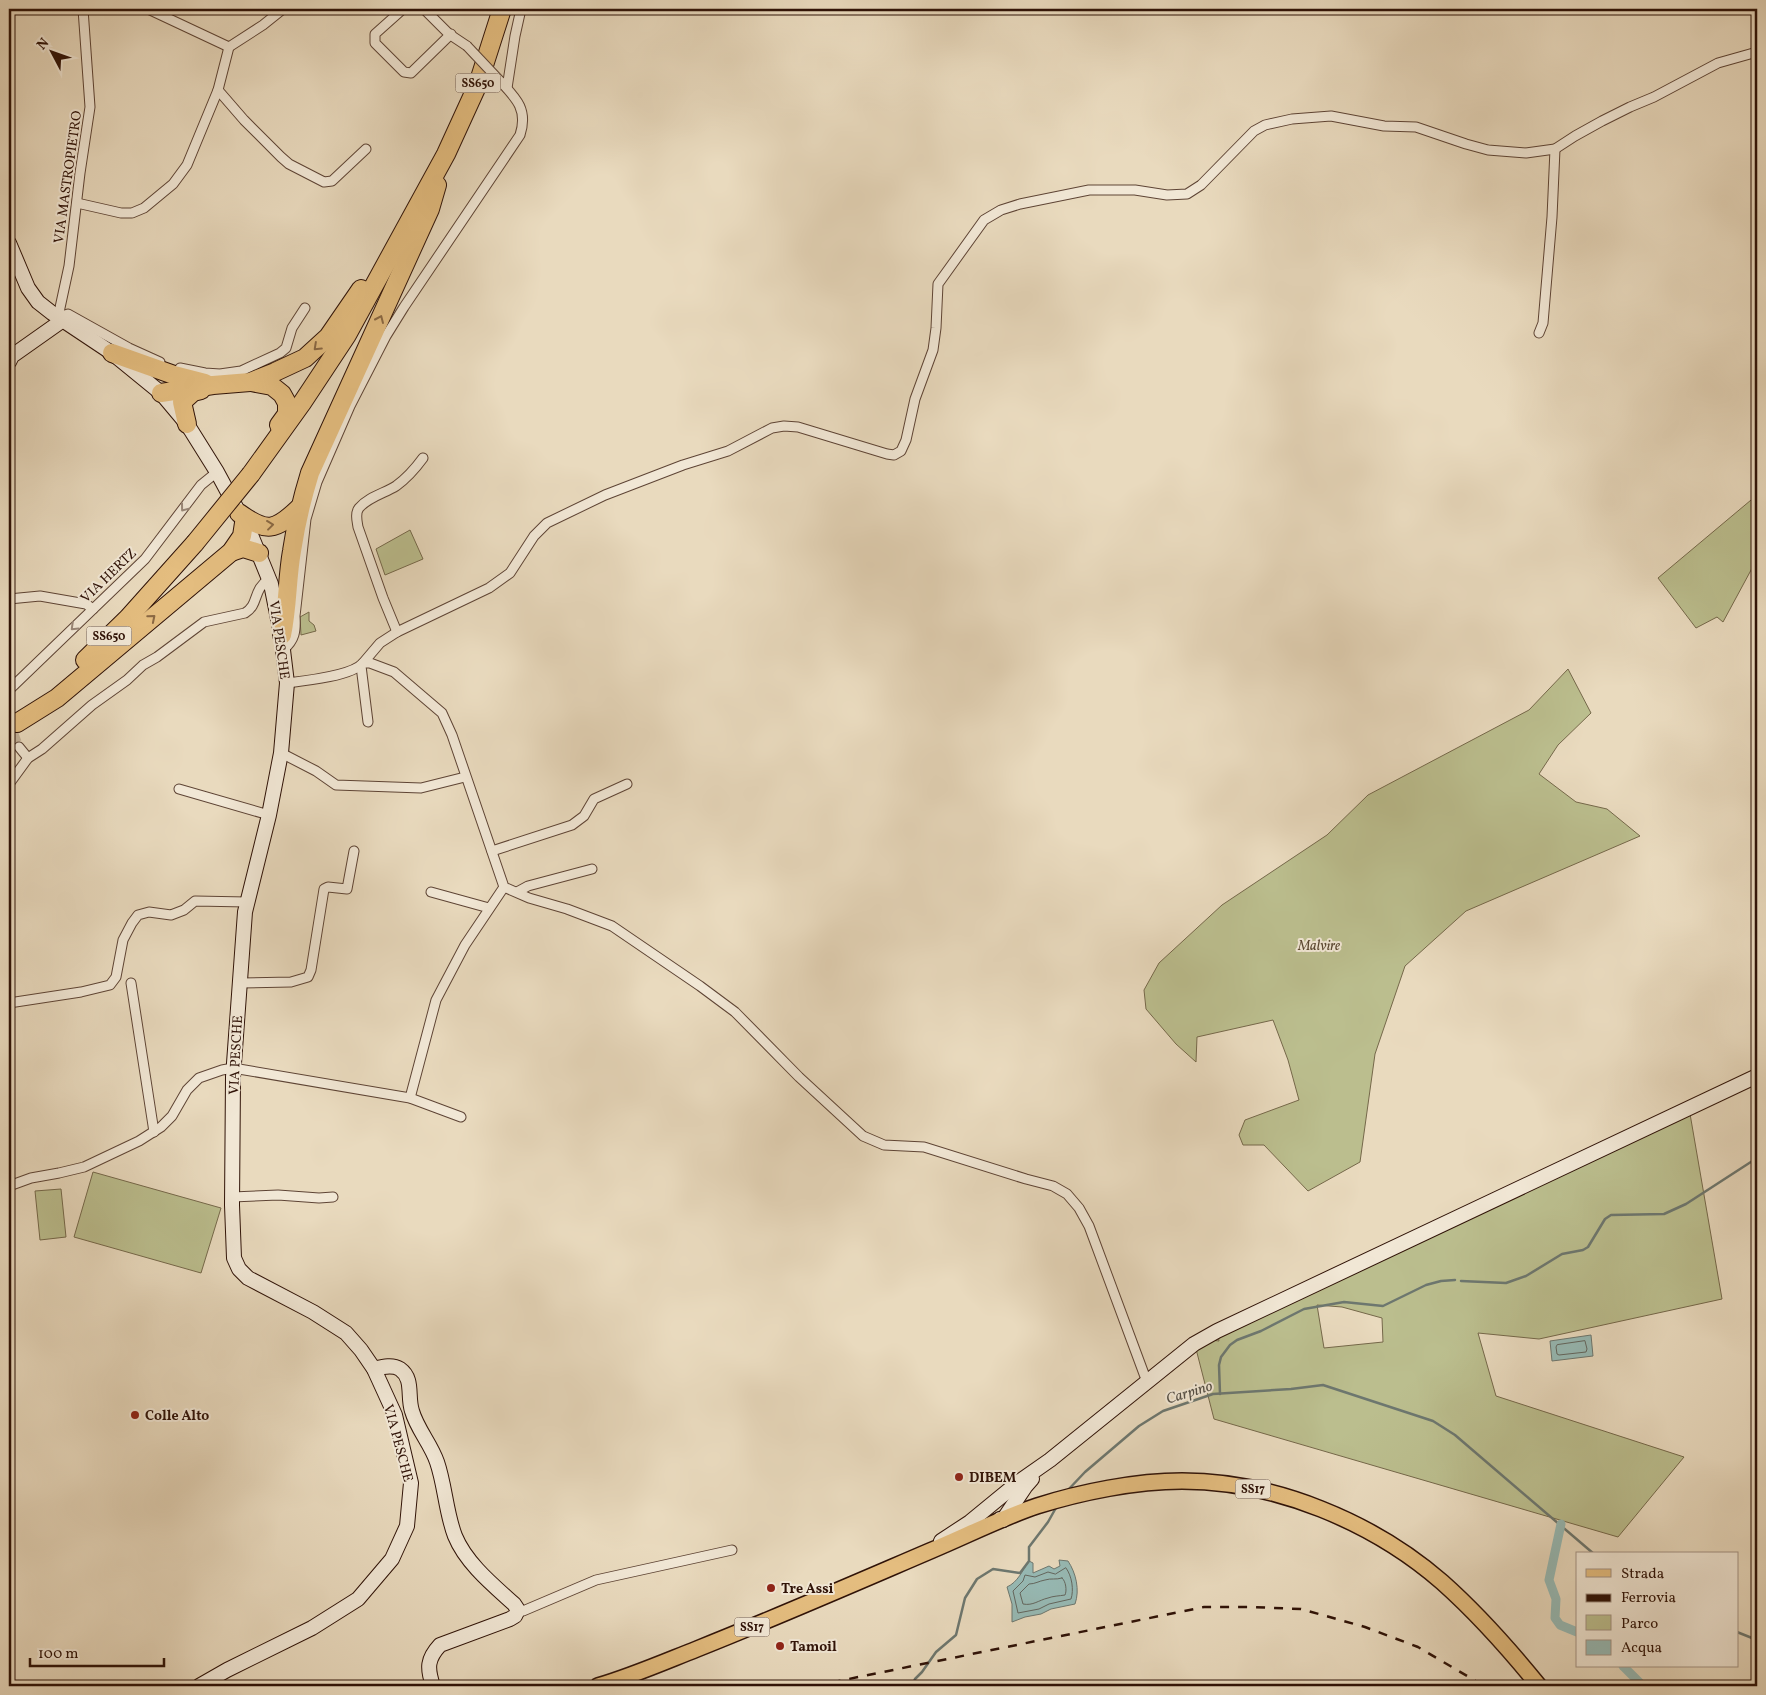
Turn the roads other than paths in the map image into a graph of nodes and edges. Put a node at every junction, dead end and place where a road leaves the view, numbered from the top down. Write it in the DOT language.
graph roads {
  1 [pos="83,9"];
  2 [pos="148,9"];
  3 [pos="266,9"];
  4 [pos="283,9"];
  5 [pos="403,9"];
  6 [pos="424,9"];
  7 [pos="502,9"];
  8 [pos="521,9"];
  9 [pos="270,18"];
  10 [pos="451,34"];
  11 [pos="229,47"];
  12 [pos="1757,52"];
  13 [pos="503,84"];
  14 [pos="218,90"];
  15 [pos="366,149"];
  16 [pos="1555,149"];
  17 [pos="446,154"];
  18 [pos="76,203"];
  19 [pos="417,208"];
  20 [pos="9,243"];
  21 [pos="306,308"];
  22 [pos="61,319"];
  23 [pos="1539,333"];
  24 [pos="112,352"];
  25 [pos="9,362"];
  26 [pos="190,380"];
  27 [pos="250,382"];
  28 [pos="213,385"];
  29 [pos="161,393"];
  30 [pos="187,424"];
  31 [pos="423,458"];
  32 [pos="217,472"];
  33 [pos="251,474"];
  34 [pos="299,508"];
  35 [pos="242,518"];
  36 [pos="231,552"];
  37 [pos="258,553"];
  38 [pos="269,578"];
  39 [pos="9,599"];
  40 [pos="93,609"];
  41 [pos="397,632"];
  42 [pos="282,642"];
  43 [pos="362,664"];
  44 [pos="287,683"];
  45 [pos="9,690"];
  46 [pos="368,722"];
  47 [pos="13,726"];
  48 [pos="19,747"];
  49 [pos="281,753"];
  50 [pos="28,758"];
  51 [pos="465,777"];
  52 [pos="9,784"];
  53 [pos="626,784"];
  54 [pos="179,789"];
  55 [pos="269,815"];
  56 [pos="354,851"];
  57 [pos="492,851"];
  58 [pos="592,869"];
  59 [pos="504,887"];
  60 [pos="431,892"];
  61 [pos="517,892"];
  62 [pos="247,902"];
  63 [pos="490,908"];
  64 [pos="131,983"];
  65 [pos="240,983"];
  66 [pos="9,1003"];
  67 [pos="233,1068"];
  68 [pos="1757,1076"];
  69 [pos="410,1098"];
  70 [pos="461,1117"];
  71 [pos="154,1132"];
  72 [pos="9,1186"];
  73 [pos="232,1197"];
  74 [pos="334,1197"];
  75 [pos="374,1369"];
  76 [pos="1147,1382"];
  77 [pos="1050,1460"];
  78 [pos="1025,1487"];
  79 [pos="994,1501"];
  80 [pos="1038,1506"];
  81 [pos="1003,1520"];
  82 [pos="732,1550"];
  83 [pos="904,1562"];
  84 [pos="518,1610"];
  85 [pos="199,1686"];
  86 [pos="433,1686"];
  87 [pos="598,1686"];
  88 [pos="1539,1686"];
  1 -- 18 [label="street, VIA MASTROPIETRO"];
  2 -- 11 [label="street"];
  3 -- 9 [label="street"];
  4 -- 9 [label="street"];
  5 -- 10 [label="street"];
  6 -- 10 [label="street"];
  7 -- 17 [label="highway, SS650"];
  8 -- 13 [label="street"];
  9 -- 11 [label="street"];
  10 -- 13 [label="street, bridge"];
  11 -- 14 [label="street"];
  12 -- 16 [label="street"];
  13 -- 42 [label="street"];
  14 -- 15 [label="street"];
  14 -- 18 [label="street"];
  16 -- 23 [label="street"];
  16 -- 41 [label="street"];
  17 -- 19 [label="highway, SS650"];
  34 -- 17 [label="highway, one-way"];
  18 -- 22 [label="street, VIA MASTROPIETRO"];
  19 -- 27 [label="highway, one-way"];
  19 -- 33 [label="highway, SS650"];
  20 -- 22 [label="street, VIA PESCHE"];
  21 -- 22 [label="street"];
  22 -- 24 [label="street, VIA PESCHE"];
  22 -- 25 [label="street"];
  24 -- 26 [label="highway"];
  24 -- 29 [label="street, VIA PESCHE"];
  26 -- 28 [label="highway"];
  26 -- 29 [label="highway"];
  27 -- 28 [label="highway"];
  27 -- 33 [label="highway"];
  28 -- 29 [label="highway"];
  28 -- 30 [label="highway"];
  29 -- 30 [label="street, VIA PESCHE"];
  30 -- 32 [label="street, VIA PESCHE"];
  31 -- 41 [label="street"];
  32 -- 35 [label="street, VIA PESCHE"];
  32 -- 40 [label="street, VIA HERTZ, one-way"];
  33 -- 47 [label="highway, SS650, bridge"];
  35 -- 34 [label="highway, one-way"];
  34 -- 42 [label="highway"];
  35 -- 36 [label="highway"];
  35 -- 37 [label="street, VIA PESCHE"];
  36 -- 37 [label="highway"];
  47 -- 36 [label="highway, one-way"];
  37 -- 38 [label="street, VIA PESCHE"];
  38 -- 42 [label="street, VIA PESCHE"];
  38 -- 50 [label="street"];
  39 -- 40 [label="street"];
  40 -- 45 [label="street, VIA HERTZ, one-way"];
  41 -- 43 [label="street"];
  42 -- 44 [label="street, VIA PESCHE"];
  43 -- 44 [label="street"];
  43 -- 46 [label="street"];
  43 -- 51 [label="street"];
  44 -- 49 [label="street, VIA PESCHE"];
  48 -- 50 [label="street"];
  49 -- 51 [label="street"];
  49 -- 55 [label="street, VIA PESCHE"];
  50 -- 52 [label="street"];
  51 -- 57 [label="street"];
  53 -- 57 [label="street"];
  54 -- 55 [label="street"];
  55 -- 62 [label="street, VIA PESCHE"];
  56 -- 65 [label="street"];
  57 -- 59 [label="street"];
  58 -- 61 [label="street"];
  59 -- 61 [label="street"];
  59 -- 63 [label="street"];
  60 -- 63 [label="street"];
  61 -- 76 [label="street"];
  62 -- 65 [label="street, VIA PESCHE"];
  62 -- 66 [label="street"];
  63 -- 69 [label="street"];
  64 -- 71 [label="street"];
  65 -- 67 [label="street, VIA PESCHE"];
  67 -- 69 [label="street"];
  67 -- 71 [label="street"];
  67 -- 73 [label="street, VIA PESCHE"];
  68 -- 76 [label="street"];
  69 -- 70 [label="street"];
  71 -- 72 [label="street"];
  73 -- 74 [label="street"];
  73 -- 75 [label="street, VIA PESCHE"];
  75 -- 84 [label="street"];
  75 -- 85 [label="street, VIA PESCHE"];
  76 -- 77 [label="street"];
  77 -- 78 [label="street"];
  77 -- 79 [label="street"];
  78 -- 80 [label="street"];
  78 -- 81 [label="street"];
  79 -- 81 [label="street"];
  79 -- 83 [label="street"];
  80 -- 81 [label="main road, SS17"];
  80 -- 88 [label="main road, SS17"];
  81 -- 83 [label="main road, SS17"];
  82 -- 84 [label="street"];
  83 -- 87 [label="main road, SS17"];
  84 -- 86 [label="street"];
}
